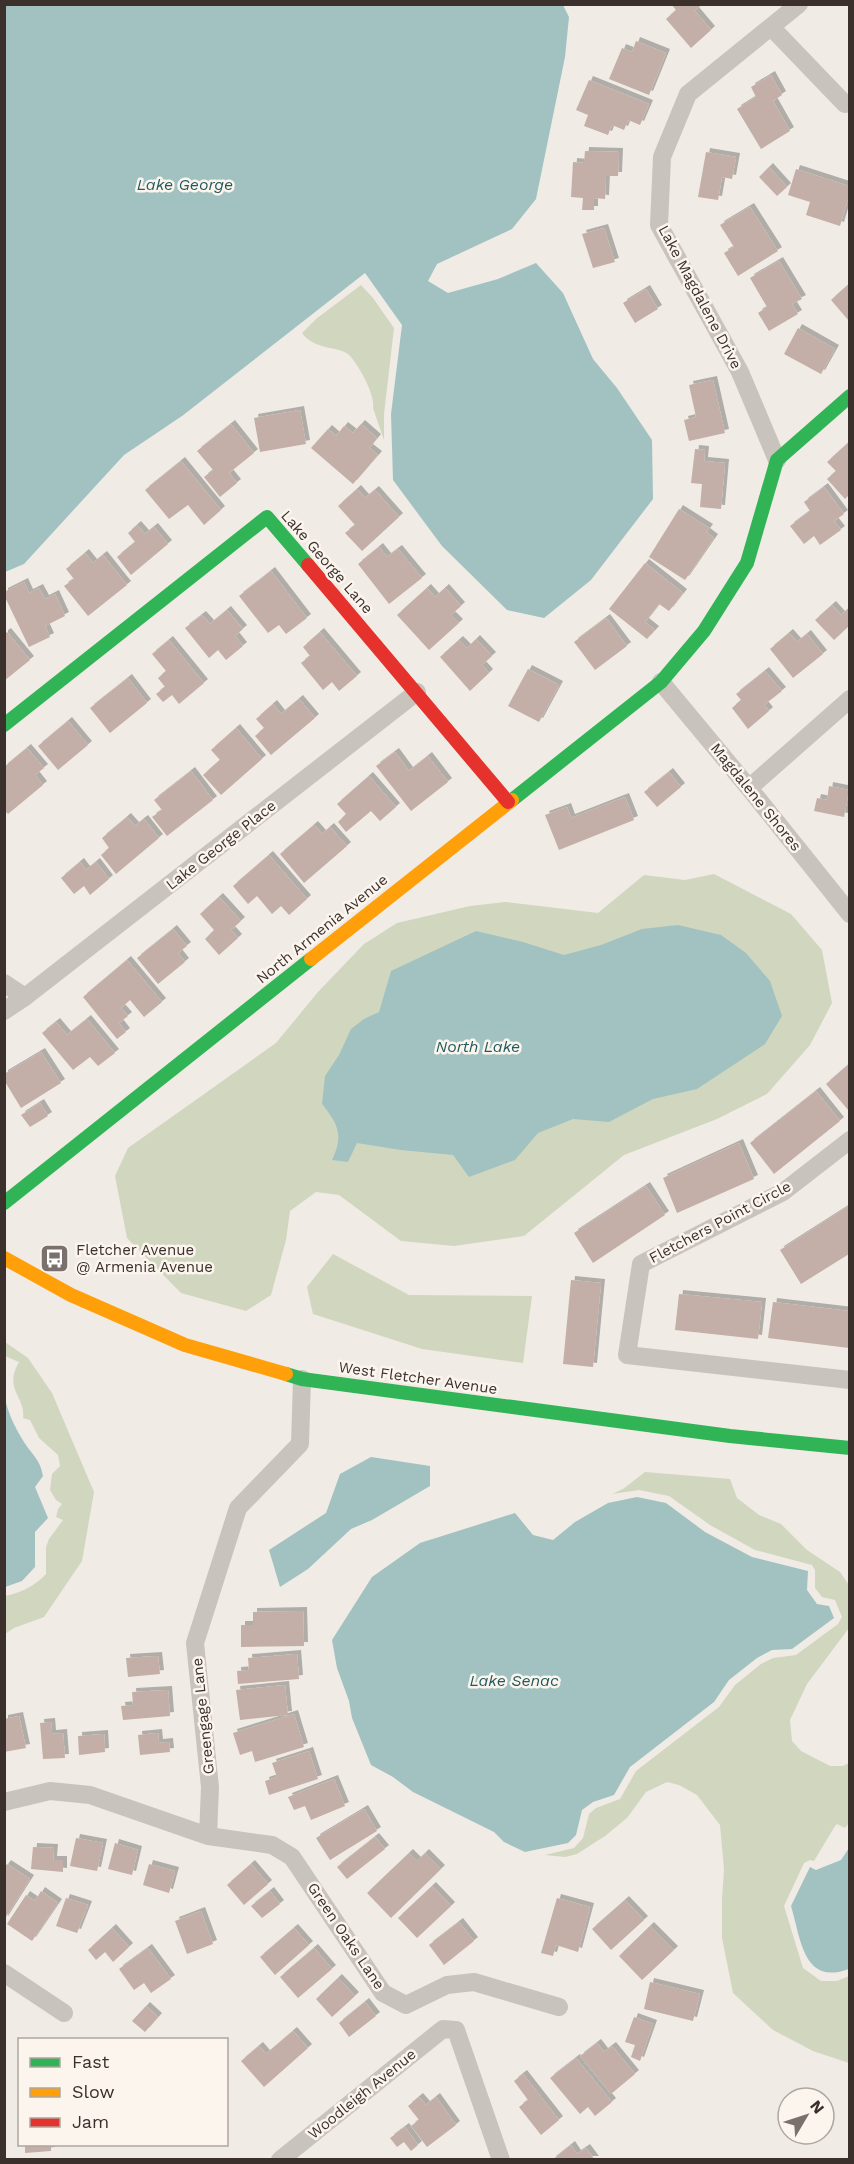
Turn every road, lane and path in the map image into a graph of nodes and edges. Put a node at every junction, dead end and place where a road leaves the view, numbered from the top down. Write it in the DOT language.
graph roads {
  1 [pos="799,4"];
  2 [pos="771,27"];
  3 [pos="845,105"];
  4 [pos="849,396"];
  5 [pos="777,460"];
  6 [pos="661,682"];
  7 [pos="417,692"];
  8 [pos="849,699"];
  9 [pos="4,725"];
  10 [pos="750,788"];
  11 [pos="508,802"];
  12 [pos="849,914"];
  13 [pos="4,983"];
  14 [pos="25,997"];
  15 [pos="4,1011"];
  16 [pos="849,1140"];
  17 [pos="4,1203"];
  18 [pos="4,1258"];
  19 [pos="303,1379"];
  20 [pos="849,1380"];
  21 [pos="849,1448"];
  22 [pos="4,1802"];
  23 [pos="208,1836"];
  24 [pos="4,1973"];
  25 [pos="559,2007"];
  26 [pos="64,2013"];
  27 [pos="280,2160"];
  28 [pos="501,2160"];
  1 -- 2 [label="street, Lake Magdalene Drive"];
  2 -- 3 [label="street"];
  2 -- 5 [label="street, Lake Magdalene Drive"];
  4 -- 5 [label="street"];
  5 -- 6 [label="street"];
  6 -- 10 [label="street, Magdalene Shores"];
  6 -- 11 [label="street, North Armenia Avenue"];
  7 -- 9 [label="street, Lake George Lane"];
  7 -- 11 [label="street, Lake George Lane"];
  7 -- 14 [label="street, Lake George Place"];
  8 -- 10 [label="street"];
  10 -- 12 [label="street, Magdalene Shores"];
  11 -- 17 [label="street, North Armenia Avenue"];
  13 -- 14 [label="street"];
  14 -- 15 [label="street, Lake George Place"];
  16 -- 20 [label="street, Fletchers Point Circle"];
  18 -- 19 [label="street, West Fletcher Avenue"];
  19 -- 21 [label="street, West Fletcher Avenue"];
  19 -- 23 [label="street, Greengage Lane"];
  22 -- 23 [label="street"];
  23 -- 25 [label="street, Green Oaks Lane"];
  24 -- 26 [label="street"];
  27 -- 28 [label="street, Woodleigh Avenue"];
}
